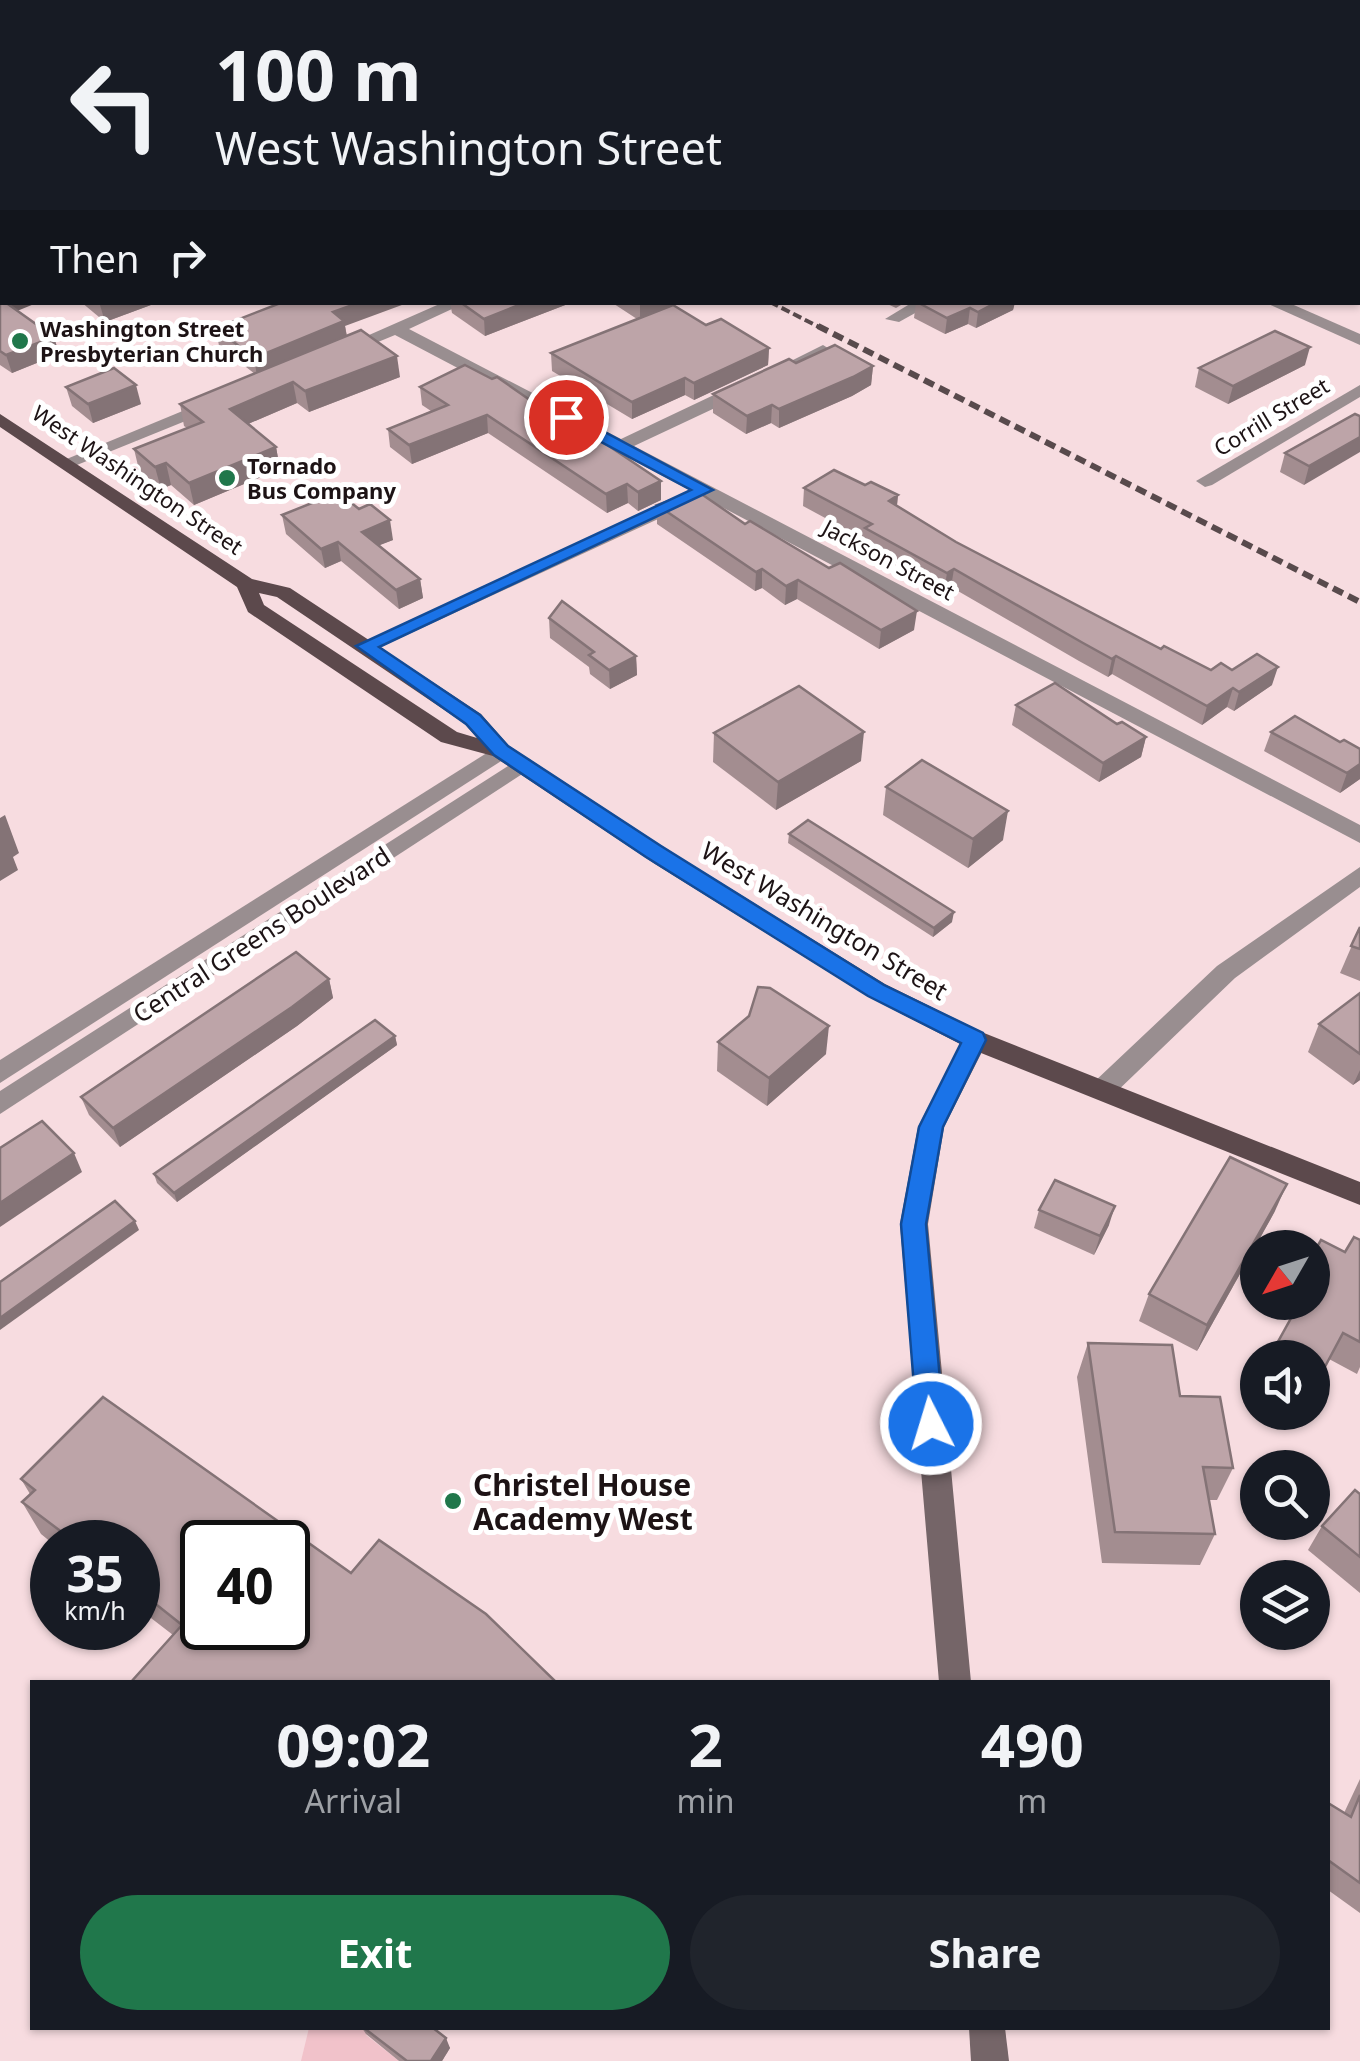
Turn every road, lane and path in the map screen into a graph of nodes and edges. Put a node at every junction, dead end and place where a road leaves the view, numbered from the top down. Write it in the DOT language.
graph roads {
  1 [pos="452,305"];
  2 [pos="922,305"];
  3 [pos="1279,305"];
  4 [pos="894,318"];
  5 [pos="396,328"];
  6 [pos="1360,340"];
  7 [pos="823,350"];
  8 [pos="326,356"];
  9 [pos="1360,390"];
  10 [pos="240,392"];
  11 [pos="0,420"];
  12 [pos="621,446"];
  13 [pos="66,463"];
  14 [pos="1205,482"];
  15 [pos="704,490"];
  16 [pos="246,584"];
  17 [pos="365,646"];
  18 [pos="511,758"];
  19 [pos="1360,834"];
  20 [pos="1360,875"];
  21 [pos="974,1040"];
  22 [pos="0,1072"];
  23 [pos="1102,1090"];
  24 [pos="0,1104"];
  25 [pos="1360,1194"];
  26 [pos="955,1680"];
  27 [pos="987,2030"];
  28 [pos="990,2061"];
  1 -- 5 [label="street"];
  2 -- 4 [label="street"];
  3 -- 6 [label="street"];
  5 -- 8 [label="street"];
  5 -- 12 [label="street, Jackson Street"];
  7 -- 12 [label="street"];
  9 -- 14 [label="street, Corrill Street"];
  10 -- 13 [label="street"];
  11 -- 13 [label="main road, West Washington Street"];
  12 -- 15 [label="street, Jackson Street"];
  13 -- 16 [label="main road, West Washington Street"];
  15 -- 17 [label="street"];
  15 -- 19 [label="street, Jackson Street"];
  16 -- 17 [label="main road, West Washington Street"];
  16 -- 18 [label="main road, West Washington Street"];
  17 -- 18 [label="main road, West Washington Street"];
  18 -- 21 [label="main road, West Washington Street"];
  18 -- 22 [label="street, Central Greens Boulevard"];
  18 -- 24 [label="street, Central Greens Boulevard"];
  20 -- 23 [label="street"];
  21 -- 23 [label="main road, West Washington Street"];
  21 -- 26 [label="street"];
  23 -- 25 [label="main road, West Washington Street"];
  27 -- 28 [label="street"];
}
